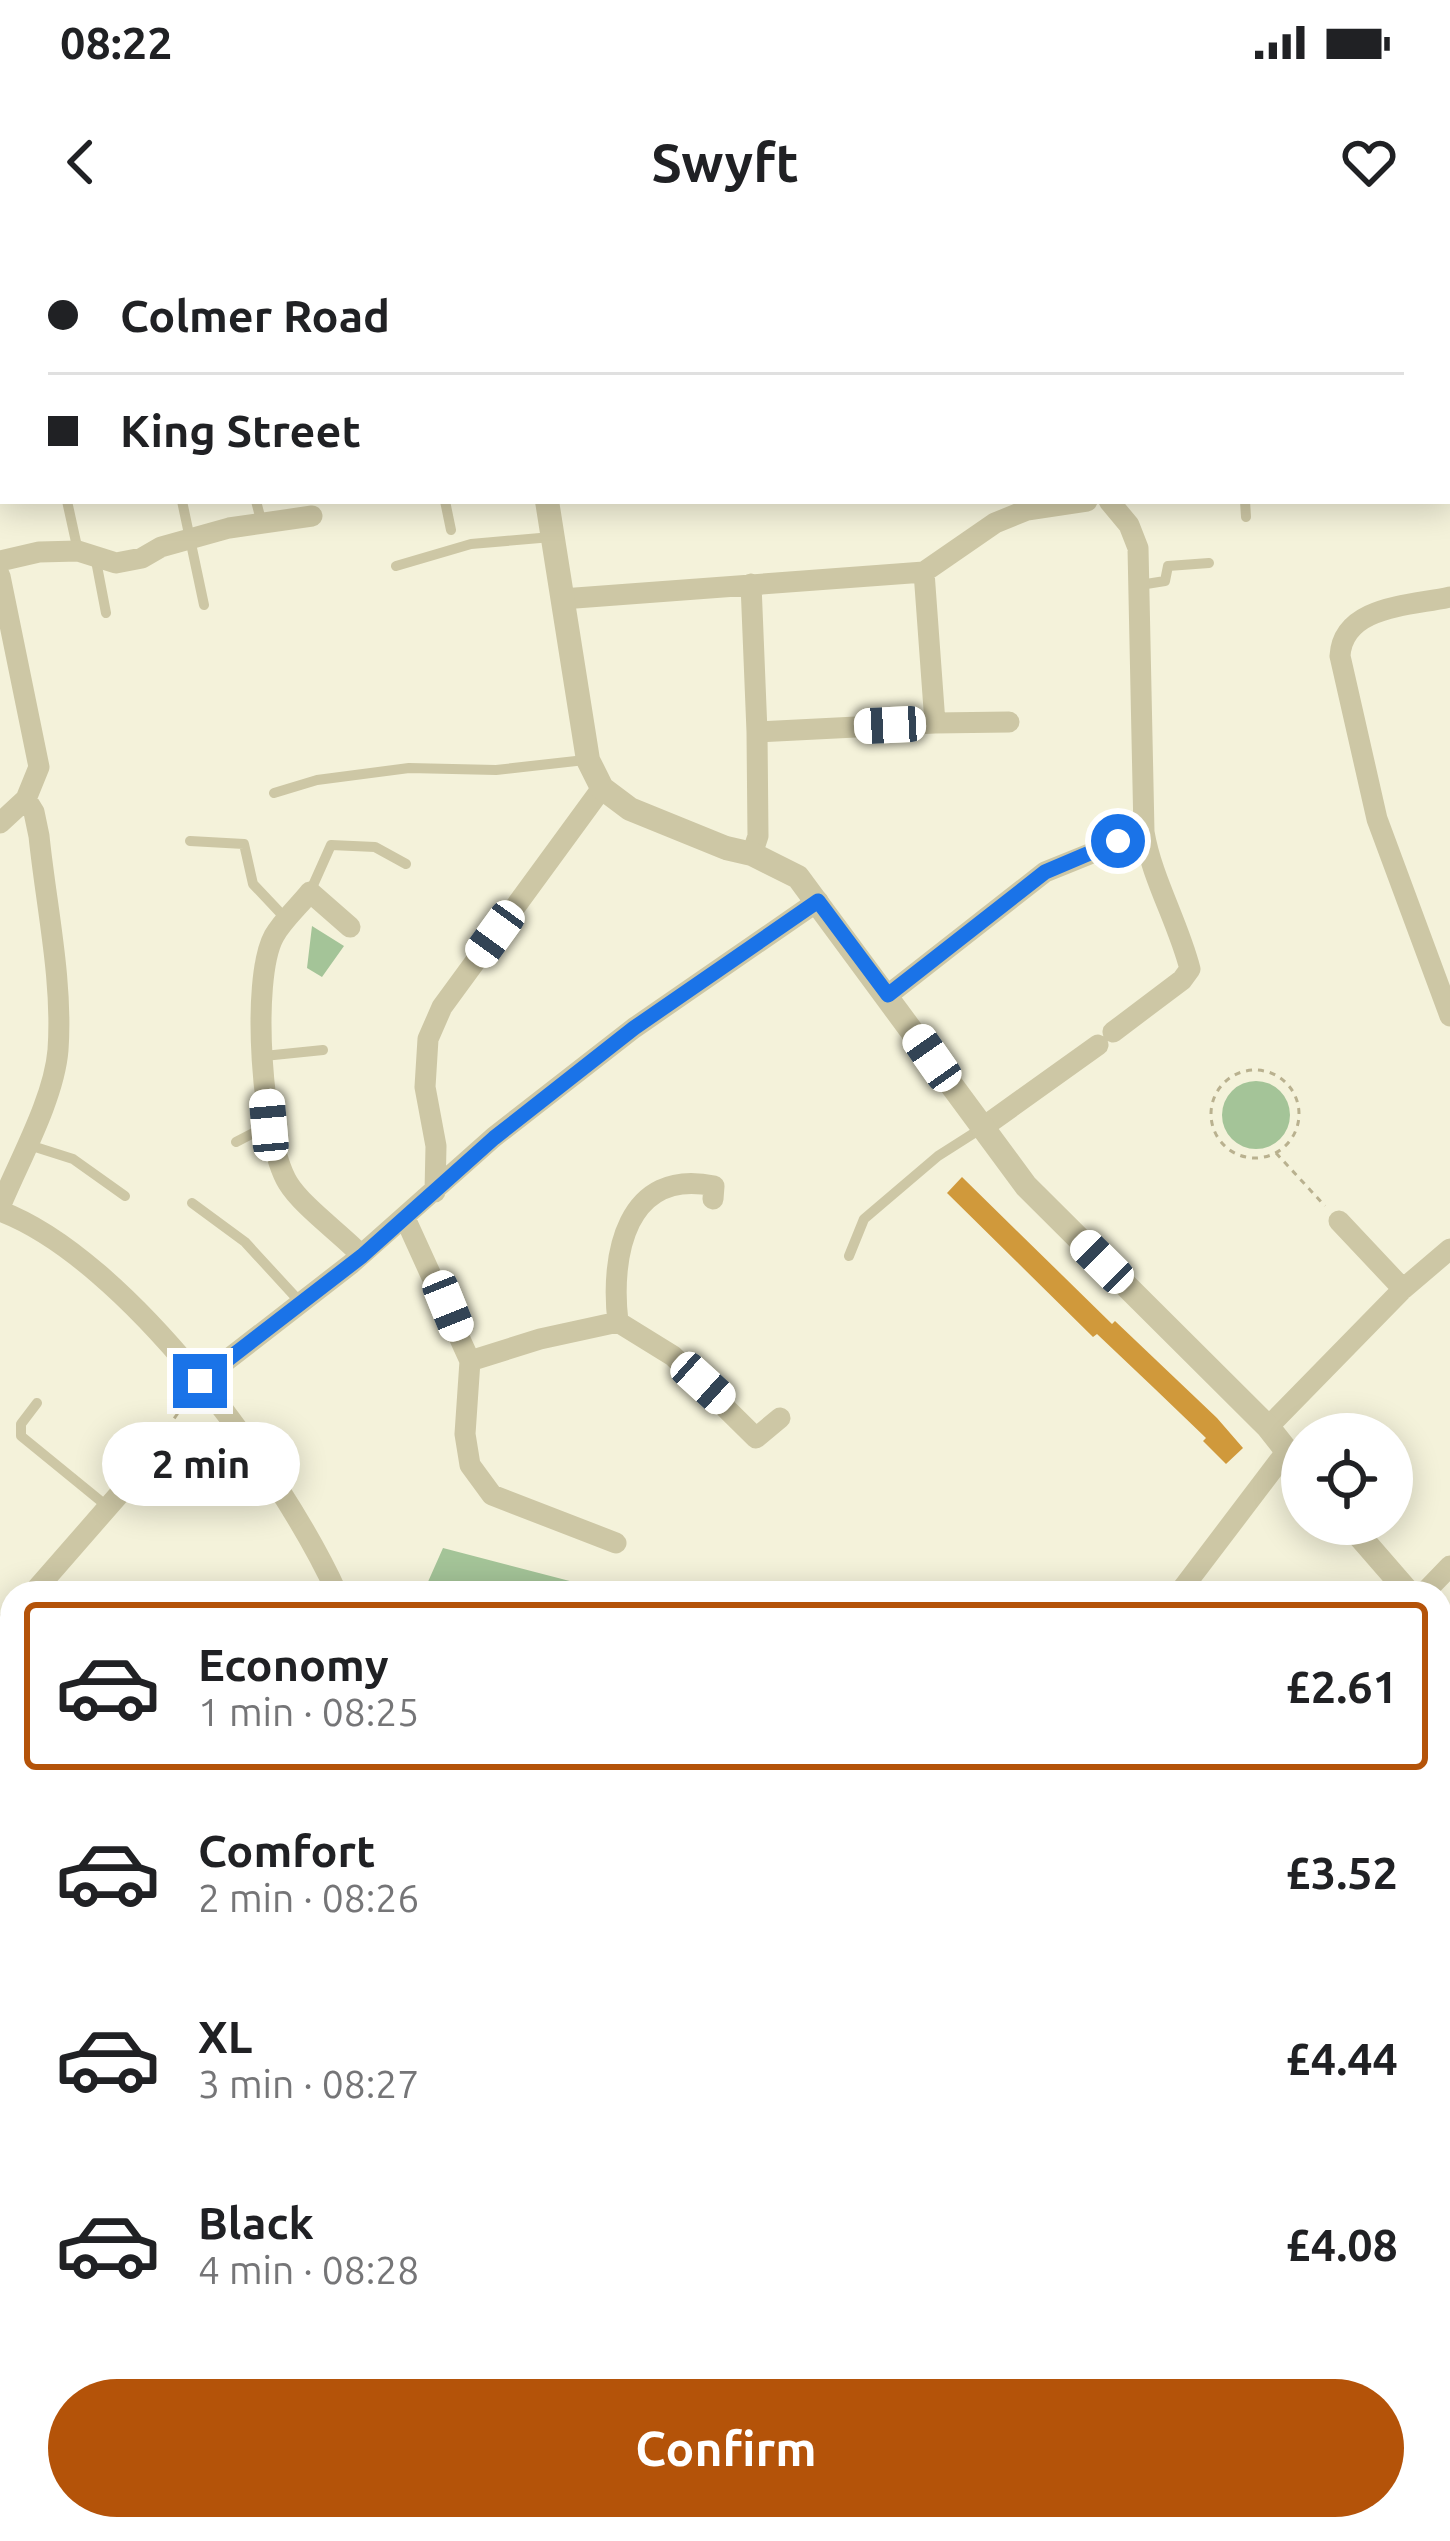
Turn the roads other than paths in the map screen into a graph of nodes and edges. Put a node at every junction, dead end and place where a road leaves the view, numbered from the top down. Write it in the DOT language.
graph roads {
  1 [pos="68,504"];
  2 [pos="183,504"];
  3 [pos="257,504"];
  4 [pos="446,504"];
  5 [pos="547,504"];
  6 [pos="1067,504"];
  7 [pos="1112,504"];
  8 [pos="1245,504"];
  9 [pos="284,511"];
  10 [pos="312,516"];
  11 [pos="1246,518"];
  12 [pos="262,524"];
  13 [pos="451,530"];
  14 [pos="552,537"];
  15 [pos="190,538"];
  16 [pos="88,554"];
  17 [pos="0,561"];
  18 [pos="1208,563"];
  19 [pos="396,566"];
  20 [pos="924,572"];
  21 [pos="0,580"];
  22 [pos="752,584"];
  23 [pos="1140,585"];
  24 [pos="1450,598"];
  25 [pos="562,599"];
  26 [pos="204,605"];
  27 [pos="106,614"];
  28 [pos="1010,722"];
  29 [pos="934,723"];
  30 [pos="757,732"];
  31 [pos="589,760"];
  32 [pos="602,788"];
  33 [pos="274,793"];
  34 [pos="26,799"];
  35 [pos="0,823"];
  36 [pos="1144,832"];
  37 [pos="190,841"];
  38 [pos="752,854"];
  39 [pos="406,864"];
  40 [pos="310,892"];
  41 [pos="818,901"];
  42 [pos="287,920"];
  43 [pos="350,926"];
  44 [pos="888,995"];
  45 [pos="1450,1016"];
  46 [pos="323,1050"];
  47 [pos="264,1056"];
  48 [pos="269,1125"];
  49 [pos="982,1128"];
  50 [pos="236,1142"];
  51 [pos="26,1144"];
  52 [pos="720,1191"];
  53 [pos="435,1192"];
  54 [pos="124,1196"];
  55 [pos="192,1203"];
  56 [pos="0,1209"];
  57 [pos="405,1218"];
  58 [pos="1339,1221"];
  59 [pos="1450,1249"];
  60 [pos="362,1256"];
  61 [pos="849,1256"];
  62 [pos="1403,1289"];
  63 [pos="301,1303"];
  64 [pos="619,1322"];
  65 [pos="470,1361"];
  66 [pos="200,1381"];
  67 [pos="37,1403"];
  68 [pos="780,1418"];
  69 [pos="1268,1427"];
  70 [pos="1281,1444"];
  71 [pos="136,1474"];
  72 [pos="1281,1476"];
  73 [pos="108,1507"];
  74 [pos="616,1544"];
  75 [pos="1367,1545"];
  76 [pos="43,1581"];
  77 [pos="331,1581"];
  78 [pos="1189,1581"];
  79 [pos="1398,1581"];
  1 -- 16 [label="lane"];
  2 -- 15 [label="lane"];
  3 -- 12 [label="lane"];
  4 -- 13 [label="lane"];
  5 -- 14 [label="street"];
  6 -- 20 [label="street"];
  7 -- 23 [label="street"];
  8 -- 11 [label="lane"];
  9 -- 10 [label="street"];
  9 -- 12 [label="street"];
  12 -- 15 [label="street"];
  14 -- 19 [label="lane"];
  14 -- 25 [label="street"];
  15 -- 16 [label="street"];
  15 -- 26 [label="lane"];
  16 -- 17 [label="street"];
  16 -- 27 [label="lane"];
  18 -- 23 [label="lane"];
  20 -- 22 [label="street"];
  20 -- 29 [label="street"];
  21 -- 34 [label="street"];
  22 -- 25 [label="street"];
  22 -- 30 [label="street"];
  23 -- 36 [label="street"];
  24 -- 45 [label="street"];
  25 -- 31 [label="street"];
  28 -- 29 [label="street"];
  29 -- 30 [label="street"];
  30 -- 38 [label="street"];
  31 -- 32 [label="street"];
  31 -- 33 [label="lane"];
  32 -- 38 [label="street"];
  32 -- 53 [label="street"];
  34 -- 35 [label="street"];
  34 -- 51 [label="street"];
  36 -- 44 [label="street"];
  36 -- 49 [label="street"];
  37 -- 42 [label="lane"];
  38 -- 41 [label="street"];
  39 -- 40 [label="lane"];
  40 -- 42 [label="street"];
  40 -- 43 [label="street"];
  41 -- 44 [label="street"];
  41 -- 53 [label="street"];
  42 -- 47 [label="street"];
  44 -- 49 [label="street"];
  46 -- 47 [label="lane"];
  47 -- 48 [label="street"];
  48 -- 50 [label="lane"];
  48 -- 60 [label="street"];
  49 -- 61 [label="lane"];
  49 -- 69 [label="street"];
  51 -- 54 [label="lane"];
  51 -- 56 [label="street"];
  52 -- 64 [label="street"];
  53 -- 57 [label="street"];
  55 -- 63 [label="lane"];
  56 -- 66 [label="street"];
  57 -- 60 [label="street"];
  57 -- 65 [label="street"];
  58 -- 62 [label="street"];
  59 -- 62 [label="street"];
  60 -- 63 [label="street"];
  62 -- 69 [label="street"];
  63 -- 66 [label="street"];
  64 -- 65 [label="street"];
  64 -- 68 [label="street"];
  65 -- 74 [label="street"];
  66 -- 77 [label="street"];
  67 -- 73 [label="lane"];
  69 -- 70 [label="street"];
  71 -- 73 [label="street"];
  72 -- 78 [label="street"];
  73 -- 76 [label="street"];
  75 -- 79 [label="street"];
}
